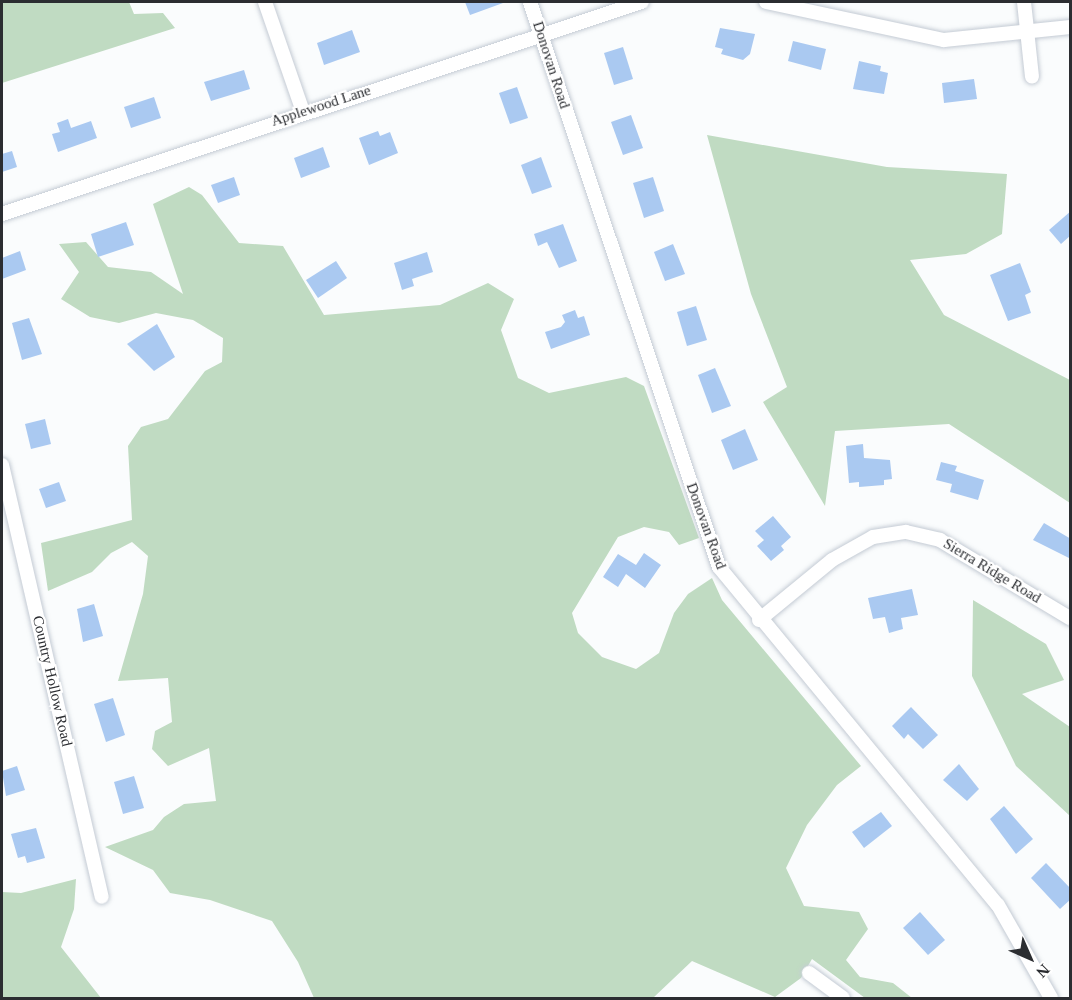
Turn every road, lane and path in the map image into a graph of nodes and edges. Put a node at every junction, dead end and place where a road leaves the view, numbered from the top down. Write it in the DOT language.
graph roads {
  1 [pos="265,2"];
  2 [pos="530,2"];
  3 [pos="642,2"];
  4 [pos="766,2"];
  5 [pos="1024,2"];
  6 [pos="1071,27"];
  7 [pos="1027,29"];
  8 [pos="541,35"];
  9 [pos="1032,77"];
  10 [pos="303,112"];
  11 [pos="2,214"];
  12 [pos="2,465"];
  13 [pos="1071,618"];
  14 [pos="759,620"];
  15 [pos="102,897"];
  16 [pos="809,973"];
  17 [pos="843,999"];
  18 [pos="1051,999"];
  1 -- 10 [label="street"];
  2 -- 8 [label="street, Donovan Road"];
  3 -- 8 [label="street, Applewood Lane"];
  4 -- 7 [label="street"];
  5 -- 7 [label="street"];
  6 -- 7 [label="street"];
  7 -- 9 [label="street"];
  8 -- 10 [label="street, Applewood Lane"];
  8 -- 14 [label="street, Donovan Road"];
  10 -- 11 [label="street, Applewood Lane"];
  12 -- 15 [label="street, Country Hollow Road"];
  13 -- 14 [label="street, Sierra Ridge Road"];
  14 -- 18 [label="street, Donovan Road"];
  16 -- 17 [label="street"];
}
